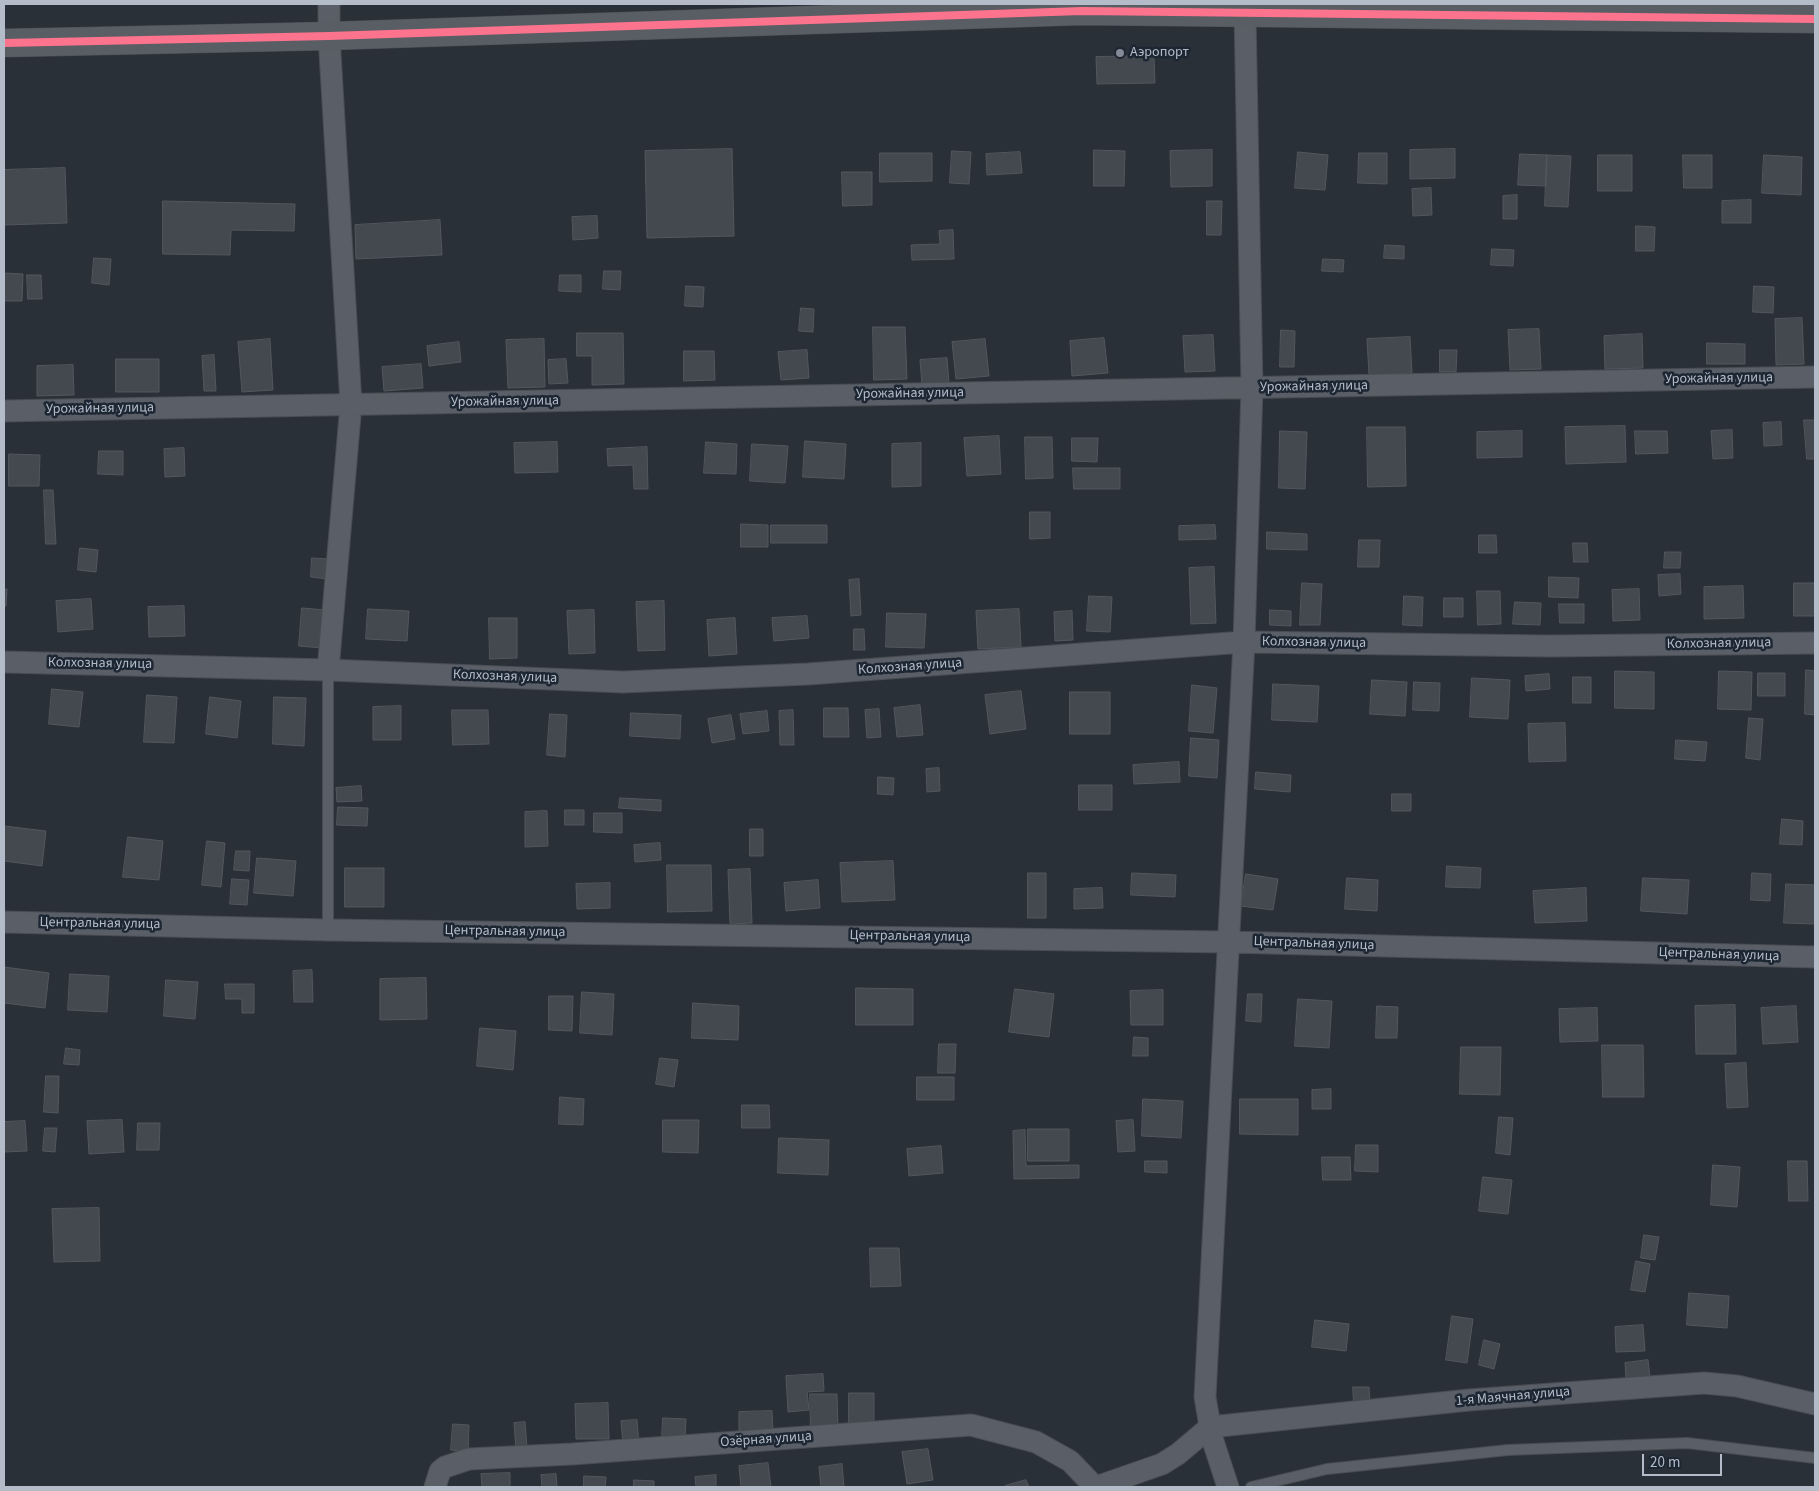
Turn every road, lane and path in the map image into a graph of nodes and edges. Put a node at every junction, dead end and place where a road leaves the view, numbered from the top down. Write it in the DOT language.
graph roads {
  1 [pos="329,4"];
  2 [pos="1051,8"];
  3 [pos="1289,8"];
  4 [pos="1211,9"];
  5 [pos="1245,13"];
  6 [pos="1815,19"];
  7 [pos="328,36"];
  8 [pos="4,43"];
  9 [pos="1815,377"];
  10 [pos="1252,388"];
  11 [pos="351,404"];
  12 [pos="4,411"];
  13 [pos="1244,642"];
  14 [pos="1815,644"];
  15 [pos="4,662"];
  16 [pos="328,670"];
  17 [pos="4,922"];
  18 [pos="328,930"];
  19 [pos="1229,942"];
  20 [pos="1815,957"];
  21 [pos="1815,1404"];
  22 [pos="1210,1426"];
  23 [pos="1815,1458"];
  24 [pos="435,1487"];
  25 [pos="1096,1487"];
  26 [pos="1228,1487"];
  27 [pos="1251,1487"];
  1 -- 7 [label="street"];
  2 -- 4 [label="main road"];
  2 -- 7 [label="main road"];
  3 -- 5 [label="main road"];
  3 -- 6 [label="main road"];
  4 -- 5 [label="main road"];
  5 -- 10 [label="street"];
  7 -- 8 [label="main road"];
  7 -- 11 [label="street"];
  9 -- 10 [label="street, Урожайная улица"];
  10 -- 11 [label="street, Урожайная улица"];
  10 -- 13 [label="street"];
  11 -- 12 [label="street, Урожайная улица"];
  11 -- 16 [label="street"];
  13 -- 14 [label="street, Колхозная улица"];
  13 -- 16 [label="street, Колхозная улица"];
  13 -- 19 [label="street"];
  15 -- 16 [label="street, Колхозная улица"];
  16 -- 18 [label="lane"];
  17 -- 18 [label="street, Центральная улица"];
  18 -- 19 [label="street, Центральная улица"];
  19 -- 20 [label="street, Центральная улица"];
  19 -- 22 [label="street"];
  21 -- 22 [label="street, 1-я Маячная улица"];
  22 -- 25 [label="street"];
  22 -- 26 [label="street"];
  23 -- 27 [label="lane"];
  24 -- 25 [label="street, Озёрная улица"];
}
